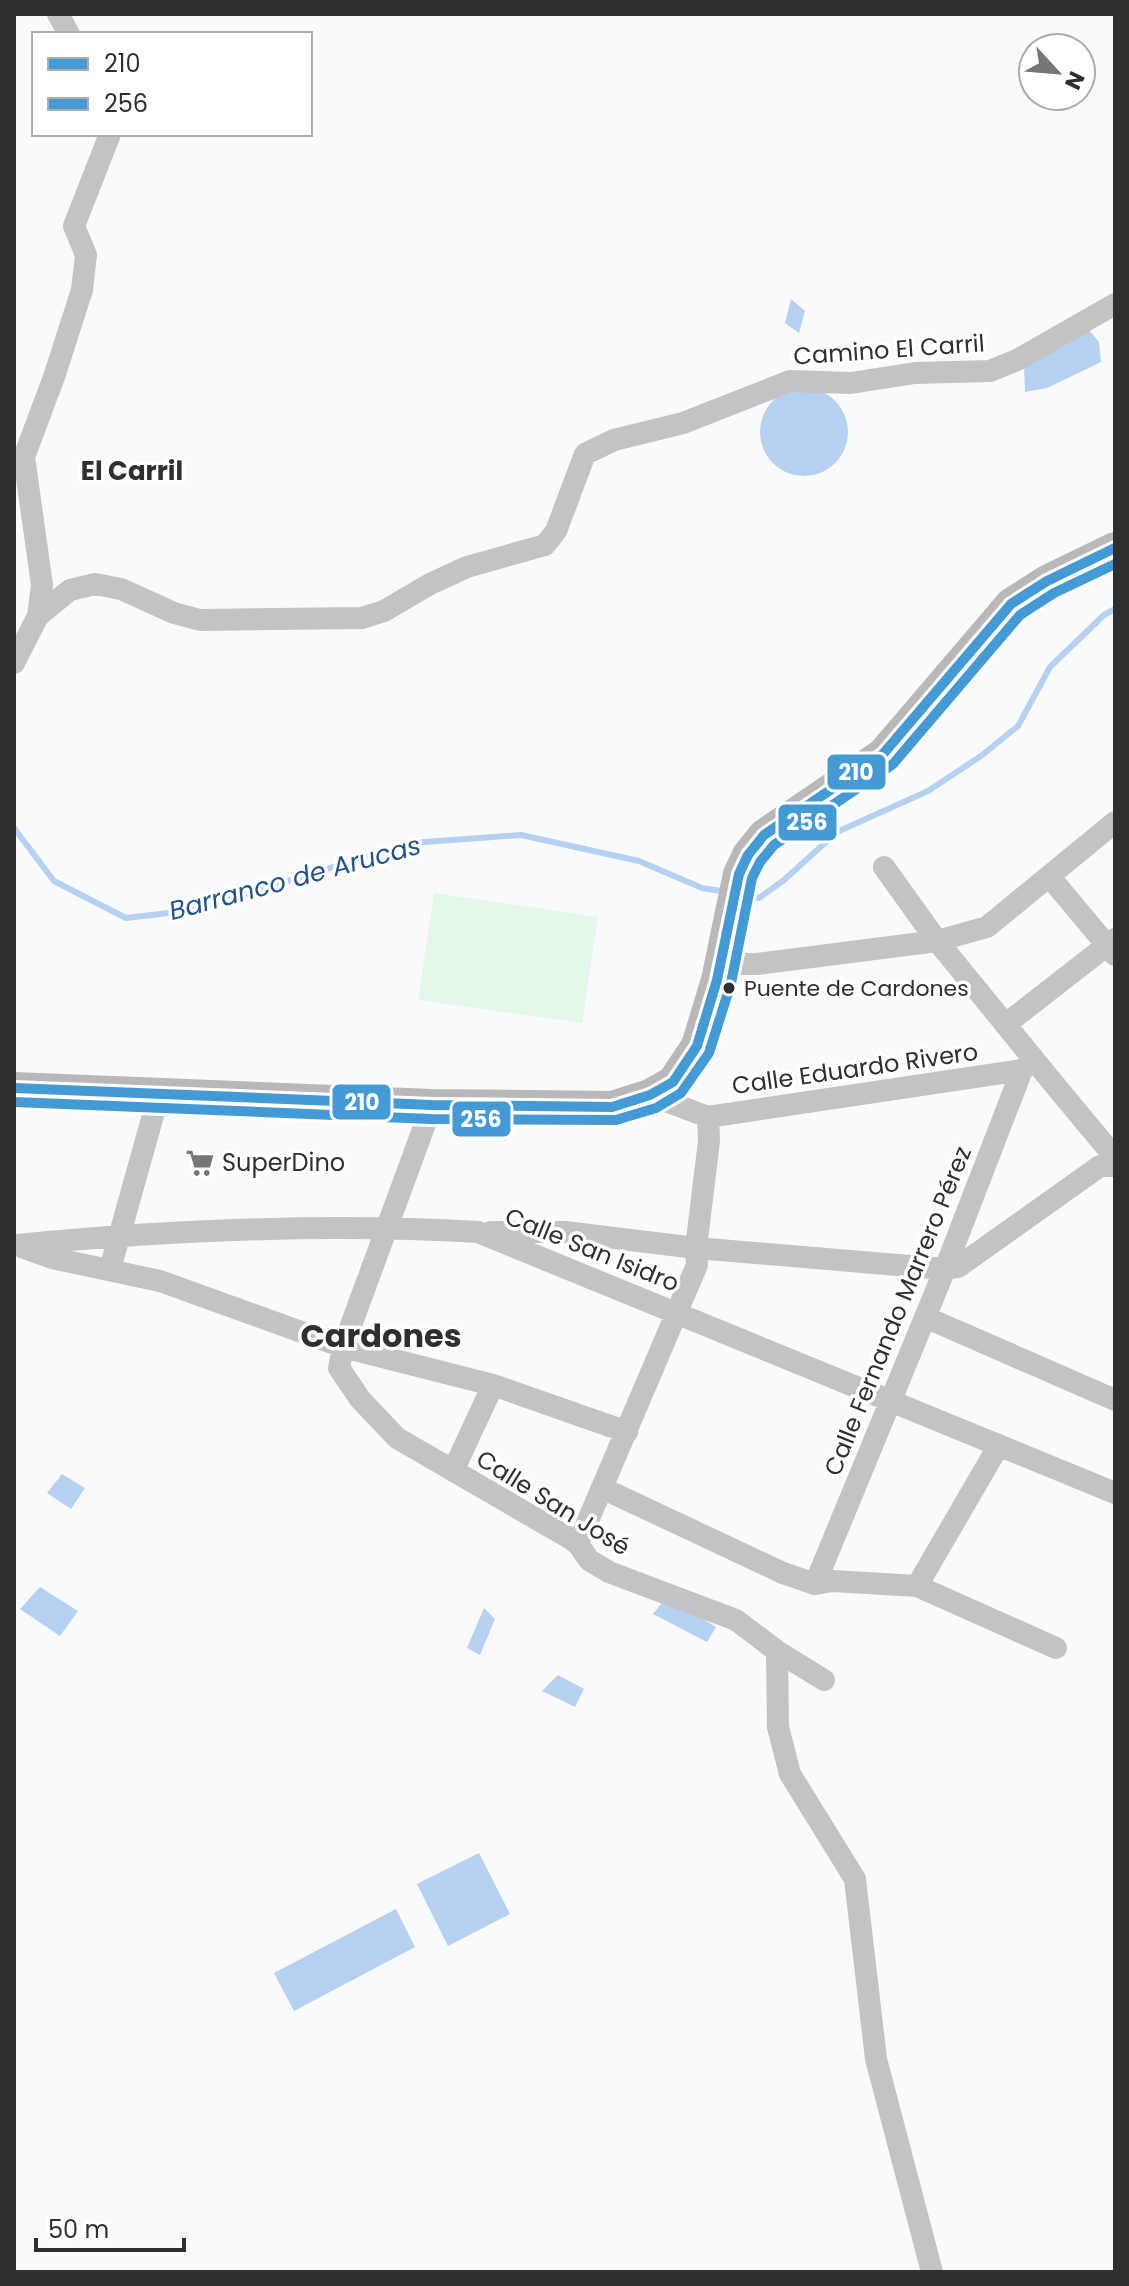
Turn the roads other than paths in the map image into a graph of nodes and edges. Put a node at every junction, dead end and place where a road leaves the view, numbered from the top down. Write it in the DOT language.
graph roads {
  1 [pos="58,14"];
  2 [pos="68,32"];
  3 [pos="109,136"];
  4 [pos="1115,304"];
  5 [pos="1115,548"];
  6 [pos="38,616"];
  7 [pos="14,663"];
  8 [pos="1115,822"];
  9 [pos="884,867"];
  10 [pos="1049,876"];
  11 [pos="937,941"];
  12 [pos="1112,947"];
  13 [pos="721,964"];
  14 [pos="1006,1024"];
  15 [pos="1028,1066"];
  16 [pos="14,1088"];
  17 [pos="159,1094"];
  18 [pos="650,1095"];
  19 [pos="432,1105"];
  20 [pos="708,1117"];
  21 [pos="1115,1157"];
  22 [pos="1115,1166"];
  23 [pos="387,1227"];
  24 [pos="478,1232"];
  25 [pos="119,1237"];
  26 [pos="15,1245"];
  27 [pos="696,1248"];
  28 [pos="110,1269"];
  29 [pos="945,1269"];
  30 [pos="677,1313"];
  31 [pos="925,1317"];
  32 [pos="343,1347"];
  33 [pos="493,1385"];
  34 [pos="1113,1396"];
  35 [pos="890,1400"];
  36 [pos="627,1432"];
  37 [pos="999,1445"];
  38 [pos="453,1471"];
  39 [pos="602,1488"];
  40 [pos="1115,1493"];
  41 [pos="578,1544"];
  42 [pos="815,1584"];
  43 [pos="917,1586"];
  44 [pos="1056,1648"];
  45 [pos="777,1651"];
  46 [pos="824,1680"];
  47 [pos="932,2272"];
  1 -- 2 [label="street"];
  3 -- 6 [label="street"];
  4 -- 6 [label="street, Camino El Carril"];
  5 -- 13 [label="street"];
  6 -- 7 [label="street, Camino El Carril"];
  8 -- 10 [label="street"];
  9 -- 11 [label="street"];
  10 -- 11 [label="street"];
  10 -- 12 [label="street"];
  11 -- 13 [label="street"];
  11 -- 14 [label="street"];
  12 -- 14 [label="street"];
  13 -- 18 [label="street"];
  14 -- 15 [label="street"];
  15 -- 20 [label="street, Calle Eduardo Rivero"];
  15 -- 21 [label="street"];
  15 -- 29 [label="street, Calle Fernando Marrero Pérez"];
  16 -- 17 [label="street"];
  17 -- 19 [label="street"];
  17 -- 25 [label="street"];
  18 -- 19 [label="street"];
  18 -- 20 [label="street, Calle Eduardo Rivero"];
  19 -- 23 [label="street"];
  20 -- 27 [label="street"];
  22 -- 29 [label="street"];
  23 -- 24 [label="street, Calle San Isidro"];
  23 -- 25 [label="street, Calle San Isidro"];
  23 -- 32 [label="street"];
  24 -- 27 [label="street"];
  24 -- 30 [label="street, Calle San Isidro"];
  25 -- 26 [label="street, Calle San Isidro"];
  25 -- 28 [label="street"];
  26 -- 28 [label="street"];
  27 -- 29 [label="street"];
  27 -- 30 [label="street"];
  28 -- 32 [label="street"];
  29 -- 31 [label="street, Calle Fernando Marrero Pérez"];
  30 -- 35 [label="street, Calle San Isidro"];
  30 -- 36 [label="street"];
  31 -- 34 [label="street"];
  31 -- 35 [label="street, Calle Fernando Marrero Pérez"];
  32 -- 33 [label="street"];
  32 -- 38 [label="street, Calle San José"];
  33 -- 36 [label="street"];
  33 -- 38 [label="street"];
  35 -- 37 [label="street, Calle San Isidro"];
  35 -- 42 [label="street, Calle Fernando Marrero Pérez"];
  36 -- 39 [label="street"];
  37 -- 40 [label="street, Calle San Isidro"];
  37 -- 43 [label="street"];
  38 -- 41 [label="street, Calle San José"];
  39 -- 41 [label="street"];
  39 -- 42 [label="street"];
  41 -- 45 [label="street, Calle San José"];
  42 -- 43 [label="street"];
  43 -- 44 [label="street"];
  45 -- 46 [label="street, Calle San José"];
  45 -- 47 [label="street"];
}
